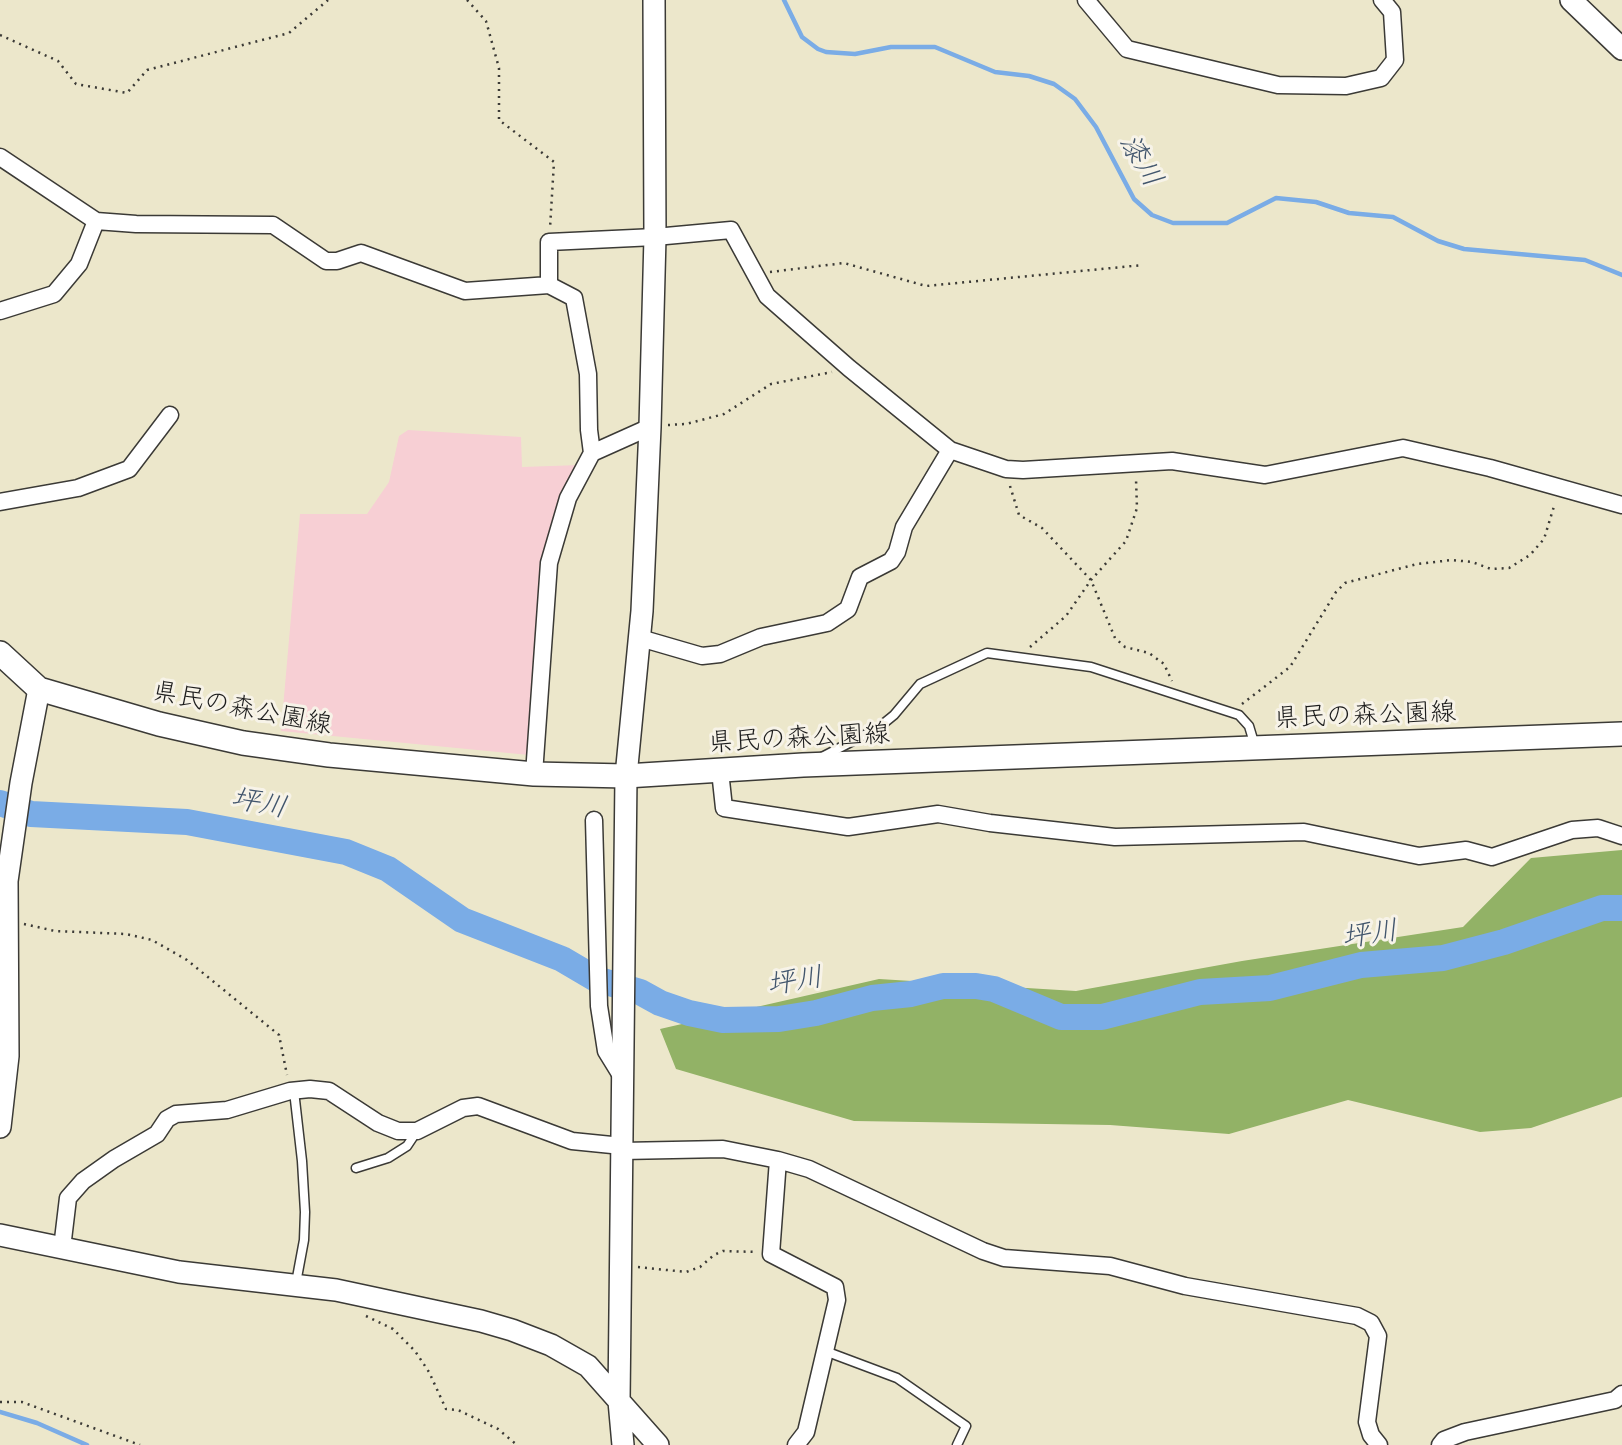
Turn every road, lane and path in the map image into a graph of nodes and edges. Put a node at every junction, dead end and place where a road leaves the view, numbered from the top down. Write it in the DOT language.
graph roads {
  1 [pos="328,0"];
  2 [pos="467,0"];
  3 [pos="654,0"];
  4 [pos="1086,0"];
  5 [pos="1382,0"];
  6 [pos="1571,0"];
  7 [pos="0,35"];
  8 [pos="1622,48"];
  9 [pos="0,157"];
  10 [pos="96,221"];
  11 [pos="655,237"];
  12 [pos="549,242"];
  13 [pos="1143,265"];
  14 [pos="756,276"];
  15 [pos="549,285"];
  16 [pos="0,311"];
  17 [pos="849,368"];
  18 [pos="170,415"];
  19 [pos="650,427"];
  20 [pos="950,450"];
  21 [pos="592,453"];
  22 [pos="1136,463"];
  23 [pos="1006,469"];
  24 [pos="1560,488"];
  25 [pos="0,502"];
  26 [pos="1622,505"];
  27 [pos="1091,580"];
  28 [pos="640,638"];
  29 [pos="0,653"];
  30 [pos="1020,656"];
  31 [pos="39,689"];
  32 [pos="1179,695"];
  33 [pos="1231,712"];
  34 [pos="1622,734"];
  35 [pos="1256,748"];
  36 [pos="803,765"];
  37 [pos="720,771"];
  38 [pos="534,775"];
  39 [pos="626,776"];
  40 [pos="594,820"];
  41 [pos="1622,836"];
  42 [pos="6,876"];
  43 [pos="8,920"];
  44 [pos="623,1079"];
  45 [pos="292,1091"];
  46 [pos="0,1127"];
  47 [pos="417,1131"];
  48 [pos="622,1148"];
  49 [pos="778,1160"];
  50 [pos="356,1168"];
  51 [pos="0,1235"];
  52 [pos="62,1248"];
  53 [pos="771,1254"];
  54 [pos="621,1265"];
  55 [pos="296,1284"];
  56 [pos="363,1314"];
  57 [pos="824,1351"];
  58 [pos="1622,1394"];
  59 [pos="619,1401"];
  60 [pos="0,1402"];
  61 [pos="140,1445"];
  62 [pos="517,1445"];
  63 [pos="624,1445"];
  64 [pos="658,1445"];
  65 [pos="796,1445"];
  66 [pos="957,1445"];
  67 [pos="1380,1445"];
  68 [pos="1440,1445"];
  1 -- 7 [label="path"];
  2 -- 12 [label="path"];
  3 -- 11 [label="street"];
  4 -- 5 [label="street"];
  6 -- 8 [label="street"];
  9 -- 10 [label="street"];
  10 -- 15 [label="street"];
  10 -- 16 [label="street"];
  11 -- 12 [label="street"];
  11 -- 14 [label="street"];
  11 -- 19 [label="street"];
  12 -- 15 [label="street"];
  13 -- 14 [label="path"];
  14 -- 17 [label="street"];
  15 -- 21 [label="street"];
  17 -- 19 [label="path"];
  17 -- 20 [label="street"];
  18 -- 25 [label="street"];
  19 -- 21 [label="street"];
  19 -- 28 [label="street"];
  20 -- 23 [label="street"];
  20 -- 28 [label="street"];
  21 -- 38 [label="street"];
  22 -- 23 [label="street"];
  22 -- 24 [label="street"];
  22 -- 27 [label="path"];
  23 -- 27 [label="path"];
  24 -- 26 [label="street"];
  24 -- 33 [label="path"];
  27 -- 30 [label="path"];
  27 -- 32 [label="path"];
  28 -- 39 [label="street"];
  29 -- 31 [label="main road, 県民の森公園線"];
  30 -- 32 [label="lane"];
  30 -- 36 [label="lane"];
  31 -- 38 [label="main road, 県民の森公園線"];
  31 -- 42 [label="street"];
  32 -- 33 [label="lane"];
  33 -- 35 [label="lane"];
  34 -- 35 [label="main road, 県民の森公園線"];
  35 -- 36 [label="main road, 県民の森公園線"];
  36 -- 37 [label="main road, 県民の森公園線"];
  37 -- 39 [label="main road, 県民の森公園線"];
  37 -- 41 [label="street"];
  38 -- 39 [label="main road, 県民の森公園線"];
  39 -- 44 [label="street"];
  40 -- 44 [label="street"];
  42 -- 43 [label="street"];
  43 -- 45 [label="path"];
  43 -- 46 [label="street"];
  44 -- 48 [label="street"];
  45 -- 47 [label="street"];
  45 -- 52 [label="street"];
  45 -- 55 [label="lane"];
  47 -- 48 [label="street"];
  47 -- 50 [label="lane"];
  48 -- 49 [label="street"];
  48 -- 54 [label="street"];
  49 -- 53 [label="street"];
  49 -- 67 [label="street"];
  51 -- 52 [label="street"];
  52 -- 55 [label="street"];
  53 -- 54 [label="path"];
  53 -- 57 [label="street"];
  54 -- 59 [label="street"];
  55 -- 59 [label="street"];
  56 -- 62 [label="path"];
  57 -- 65 [label="street"];
  57 -- 66 [label="lane"];
  58 -- 68 [label="street"];
  59 -- 63 [label="street"];
  59 -- 64 [label="street"];
  60 -- 61 [label="path"];
}
